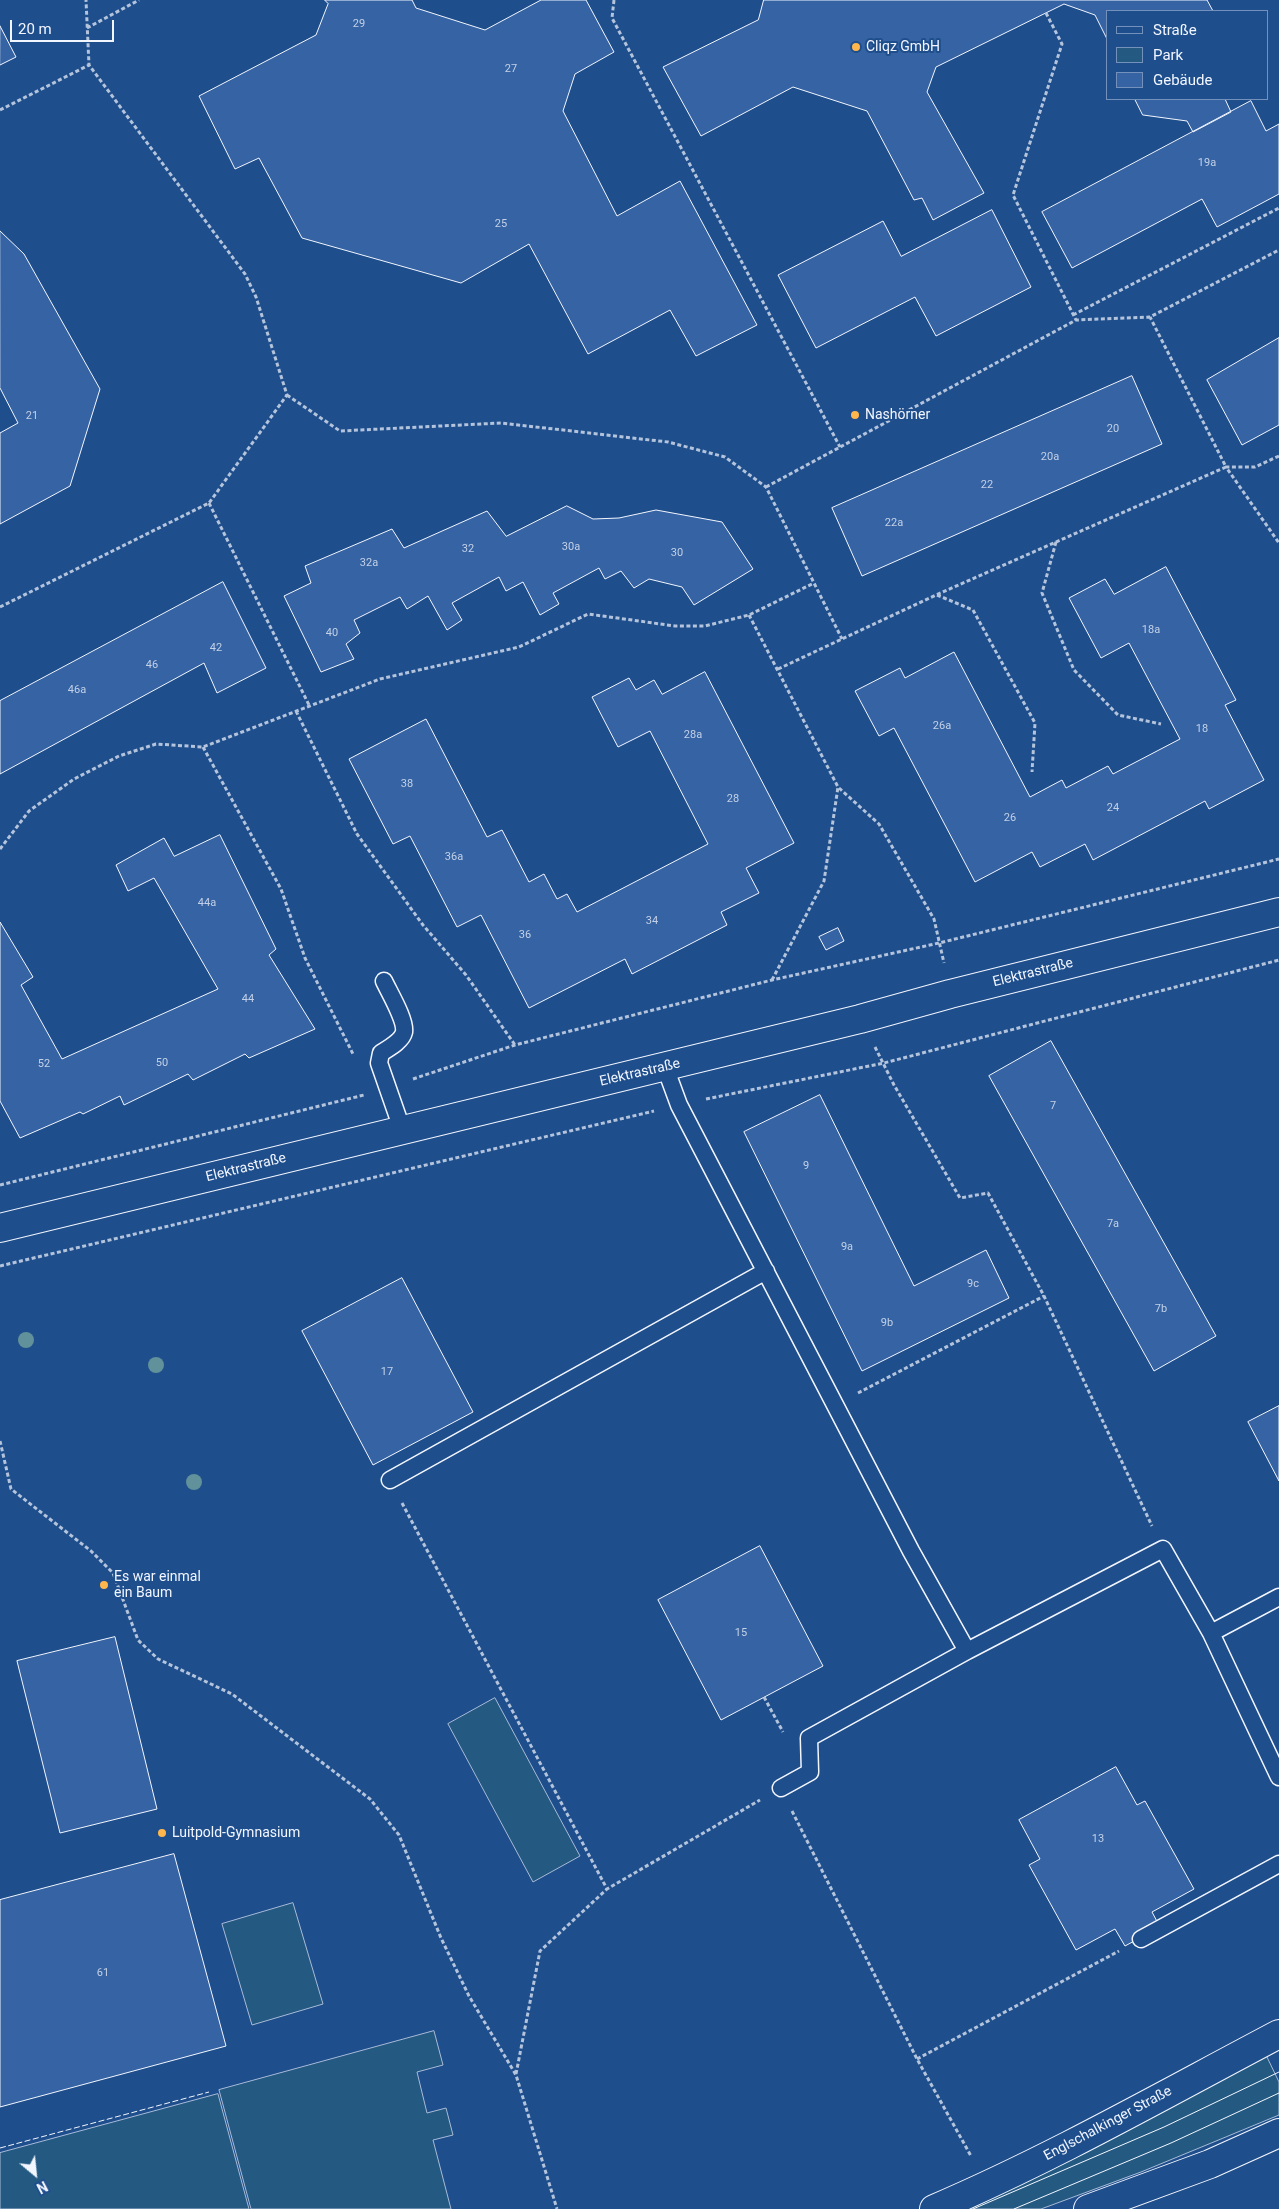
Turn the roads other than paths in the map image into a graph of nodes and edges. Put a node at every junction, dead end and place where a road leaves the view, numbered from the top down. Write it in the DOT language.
graph roads {
  1 [pos="1279,912"];
  2 [pos="384,981"];
  3 [pos="665,1067"];
  4 [pos="402,1129"];
  5 [pos="0,1228"];
  6 [pos="766,1271"];
  7 [pos="390,1480"];
  8 [pos="1279,1597"];
  9 [pos="1211,1633"];
  10 [pos="967,1651"];
  11 [pos="1279,1777"];
  12 [pos="781,1788"];
  13 [pos="1279,1864"];
  14 [pos="1141,1939"];
  15 [pos="1279,2034"];
  16 [pos="1279,2133"];
  17 [pos="934,2209"];
  18 [pos="1088,2209"];
  1 -- 3 [label="street, Elektrastraße"];
  2 -- 4 [label="lane"];
  3 -- 4 [label="street, Elektrastraße"];
  3 -- 6 [label="lane"];
  4 -- 5 [label="street, Elektrastraße"];
  6 -- 7 [label="lane"];
  6 -- 10 [label="lane"];
  8 -- 9 [label="lane"];
  9 -- 10 [label="lane"];
  9 -- 11 [label="lane"];
  10 -- 12 [label="lane"];
  13 -- 14 [label="lane"];
  15 -- 17 [label="street, Englschalkinger Straße"];
  16 -- 18 [label="street"];
}
